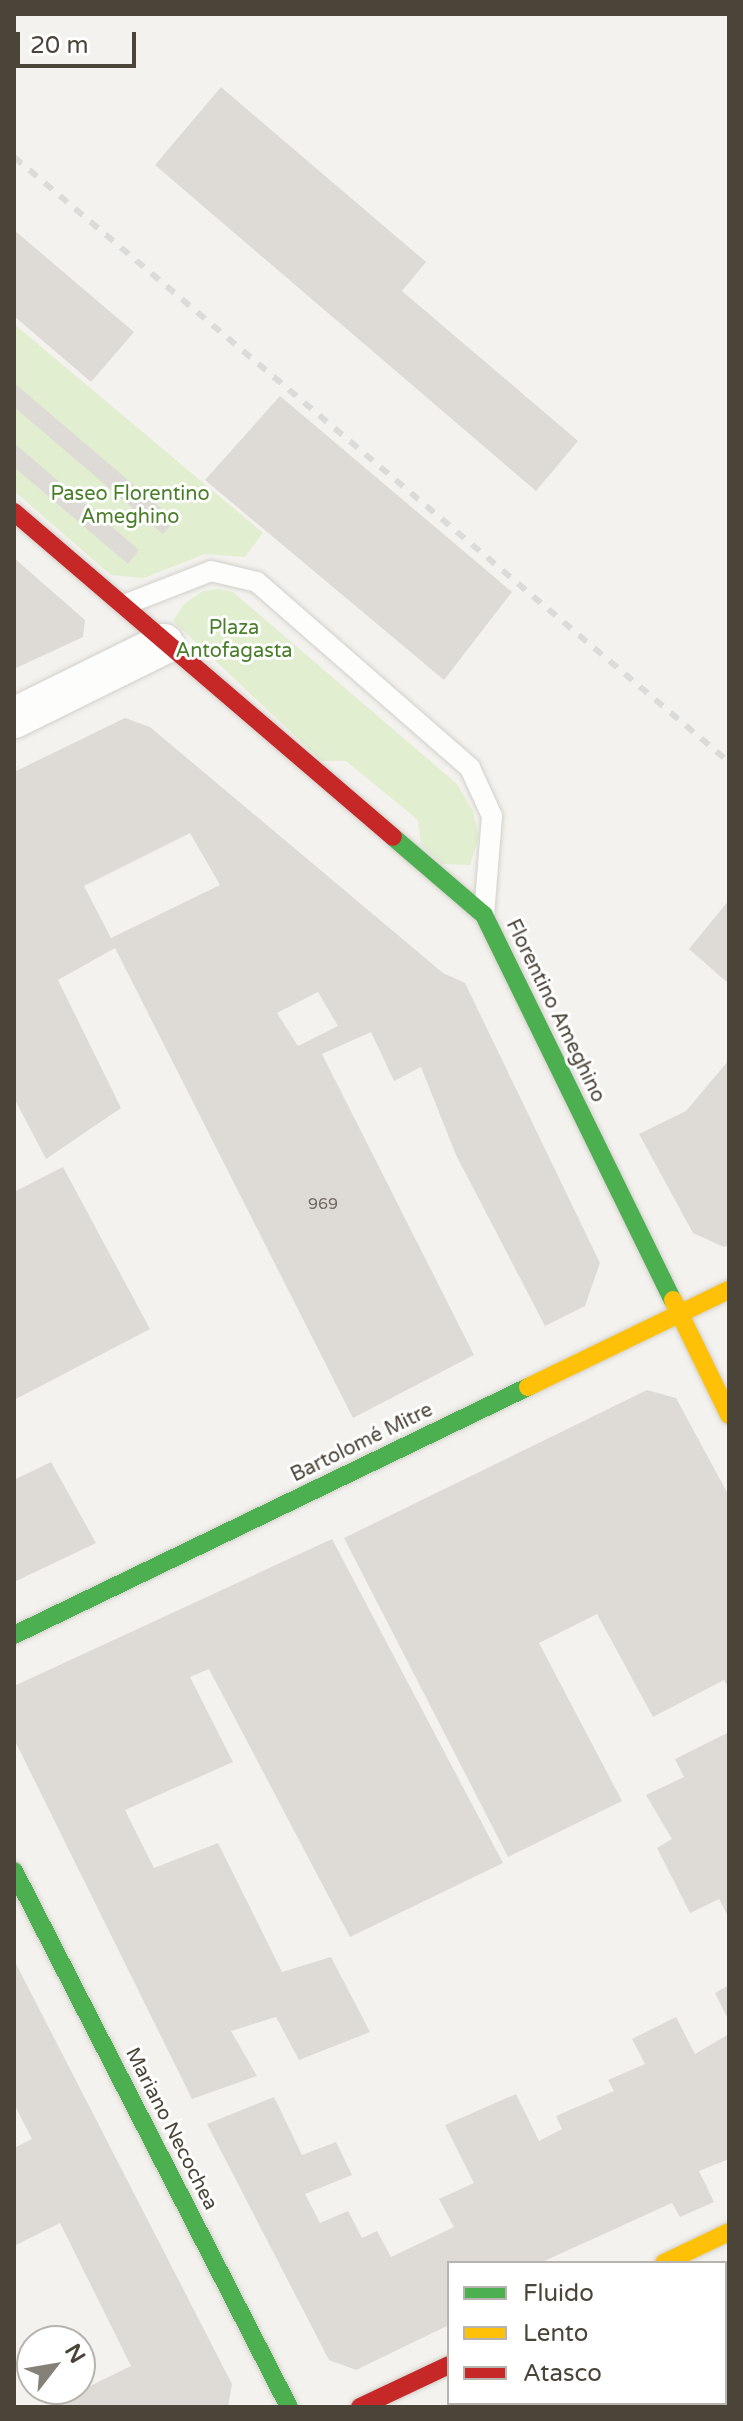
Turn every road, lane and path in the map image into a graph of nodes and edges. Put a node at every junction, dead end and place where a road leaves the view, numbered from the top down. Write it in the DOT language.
graph roads {
  1 [pos="14,512"];
  2 [pos="121,606"];
  3 [pos="164,644"];
  4 [pos="14,718"];
  5 [pos="484,915"];
  6 [pos="729,1290"];
  7 [pos="678,1315"];
  8 [pos="729,1415"];
  9 [pos="14,1635"];
  10 [pos="14,1871"];
  11 [pos="729,2232"];
  12 [pos="668,2261"];
  13 [pos="447,2366"];
  14 [pos="289,2407"];
  15 [pos="360,2407"];
  1 -- 2 [label="street"];
  2 -- 3 [label="street"];
  2 -- 5 [label="lane"];
  3 -- 4 [label="street"];
  3 -- 5 [label="street, Florentino Ameghino"];
  5 -- 7 [label="street, Florentino Ameghino"];
  6 -- 7 [label="street, Bartolomé Mitre"];
  7 -- 8 [label="street, Florentino Ameghino"];
  7 -- 9 [label="street, Bartolomé Mitre"];
  10 -- 14 [label="street, Mariano Necochea"];
  11 -- 12 [label="street"];
  13 -- 15 [label="street"];
}
